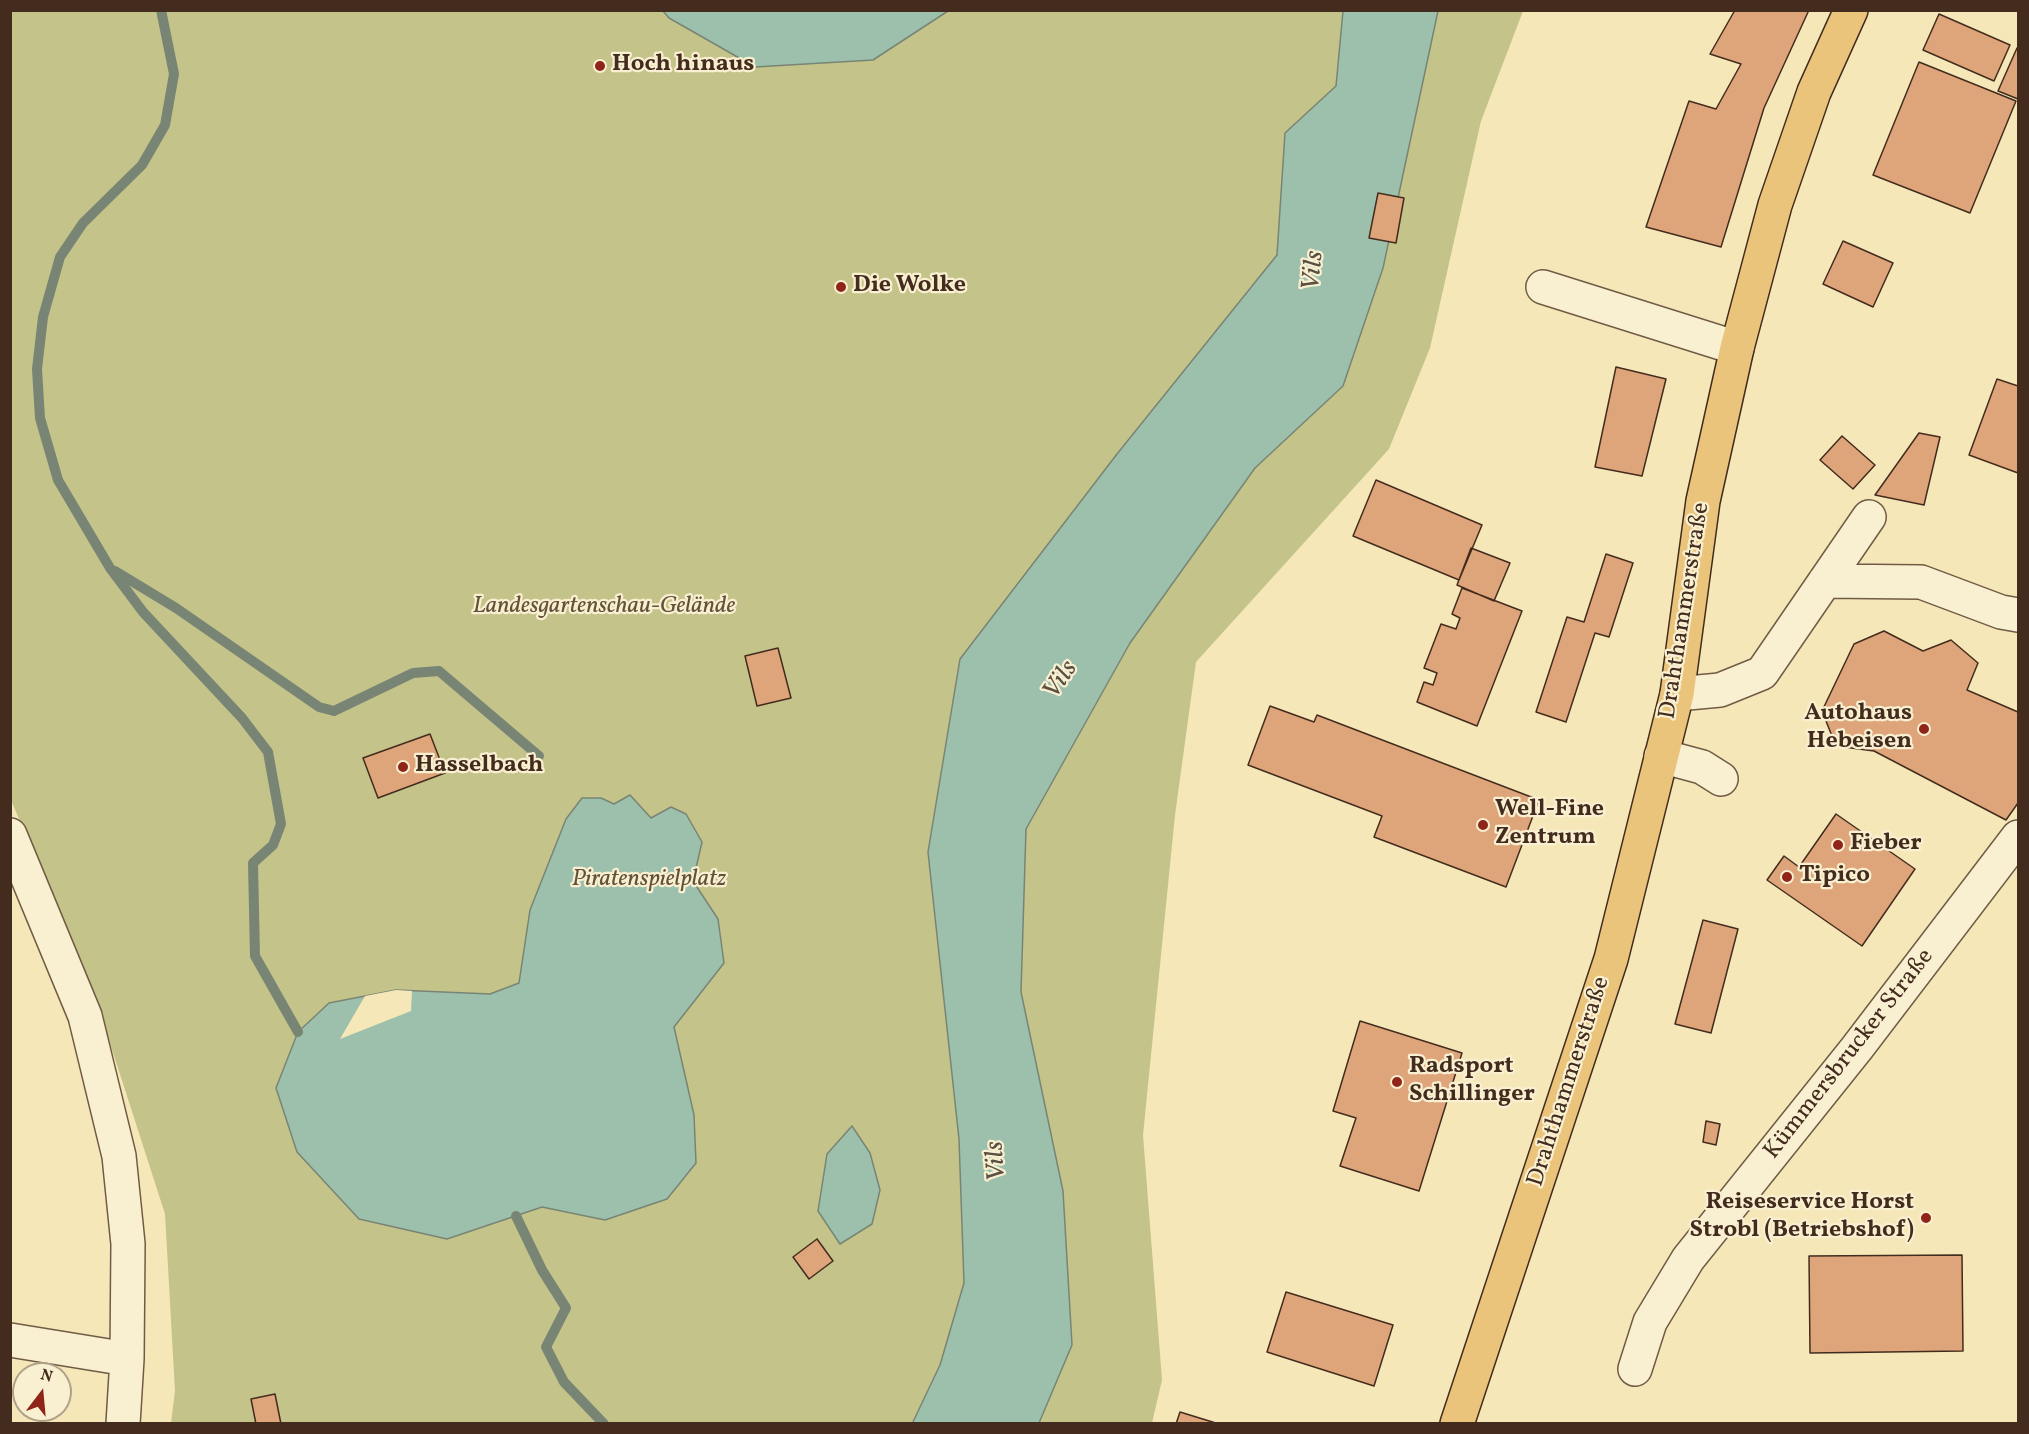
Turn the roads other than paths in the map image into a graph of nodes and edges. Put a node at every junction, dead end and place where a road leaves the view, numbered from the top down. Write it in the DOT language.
graph roads {
  1 [pos="1851,10"];
  2 [pos="1543,287"];
  3 [pos="1737,348"];
  4 [pos="1869,517"];
  5 [pos="1825,581"];
  6 [pos="2019,615"];
  7 [pos="1677,694"];
  8 [pos="1660,756"];
  9 [pos="1721,779"];
  10 [pos="10,835"];
  11 [pos="2019,837"];
  12 [pos="10,1340"];
  13 [pos="127,1359"];
  14 [pos="1635,1369"];
  15 [pos="123,1424"];
  16 [pos="1457,1424"];
  1 -- 3 [label="main road, Drahthammerstraße"];
  2 -- 3 [label="street"];
  3 -- 7 [label="main road, Drahthammerstraße"];
  4 -- 5 [label="street"];
  5 -- 6 [label="street"];
  5 -- 7 [label="street"];
  7 -- 8 [label="main road, Drahthammerstraße"];
  8 -- 9 [label="street"];
  8 -- 16 [label="main road, Drahthammerstraße"];
  10 -- 13 [label="street"];
  11 -- 14 [label="street, Kümmersbrucker Straße"];
  12 -- 13 [label="street"];
  13 -- 15 [label="street"];
}
